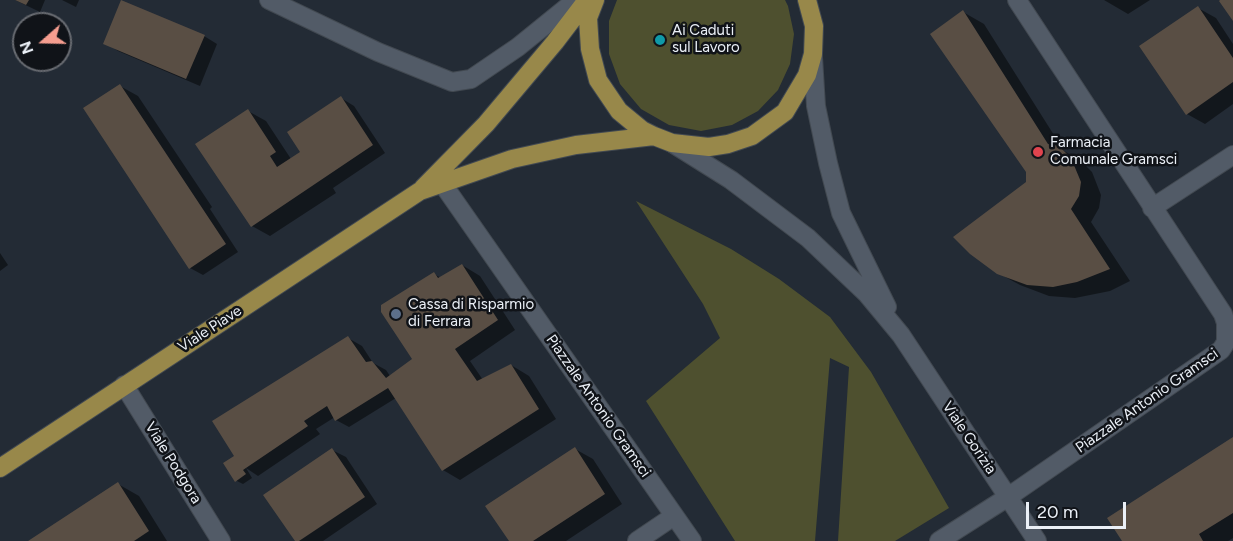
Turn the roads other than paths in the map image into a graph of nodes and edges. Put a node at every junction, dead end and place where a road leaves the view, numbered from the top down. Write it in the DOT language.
graph roads {
  1 [pos="268,0"];
  2 [pos="576,0"];
  3 [pos="587,0"];
  4 [pos="595,0"];
  5 [pos="825,0"];
  6 [pos="1017,0"];
  7 [pos="810,8"];
  8 [pos="813,54"];
  9 [pos="654,136"];
  10 [pos="672,143"];
  11 [pos="1233,155"];
  12 [pos="442,183"];
  13 [pos="420,191"];
  14 [pos="1152,208"];
  15 [pos="901,335"];
  16 [pos="1227,350"];
  17 [pos="124,385"];
  18 [pos="0,468"];
  19 [pos="1008,497"];
  20 [pos="674,516"];
  21 [pos="221,541"];
  22 [pos="637,541"];
  23 [pos="692,541"];
  24 [pos="939,541"];
  25 [pos="1037,541"];
  1 -- 2 [label="street"];
  3 -- 13 [label="main road"];
  4 -- 9 [label="main road"];
  5 -- 7 [label="main road"];
  6 -- 14 [label="street, Piazzale Antonio Gramsci"];
  7 -- 8 [label="main road"];
  8 -- 10 [label="main road"];
  8 -- 15 [label="street"];
  9 -- 10 [label="main road"];
  9 -- 12 [label="main road"];
  10 -- 15 [label="street"];
  11 -- 14 [label="street"];
  12 -- 13 [label="main road"];
  12 -- 20 [label="street, Piazzale Antonio Gramsci"];
  13 -- 17 [label="main road, Viale Piave"];
  14 -- 16 [label="street, Piazzale Antonio Gramsci"];
  15 -- 19 [label="street, Viale Gorizia"];
  16 -- 19 [label="street, Piazzale Antonio Gramsci"];
  17 -- 18 [label="main road, Viale Piave"];
  17 -- 21 [label="street, Viale Podgora"];
  19 -- 24 [label="street, Piazzale Antonio Gramsci"];
  19 -- 25 [label="street, Viale Gorizia"];
  20 -- 22 [label="street"];
  20 -- 23 [label="street, Piazzale Antonio Gramsci"];
}
